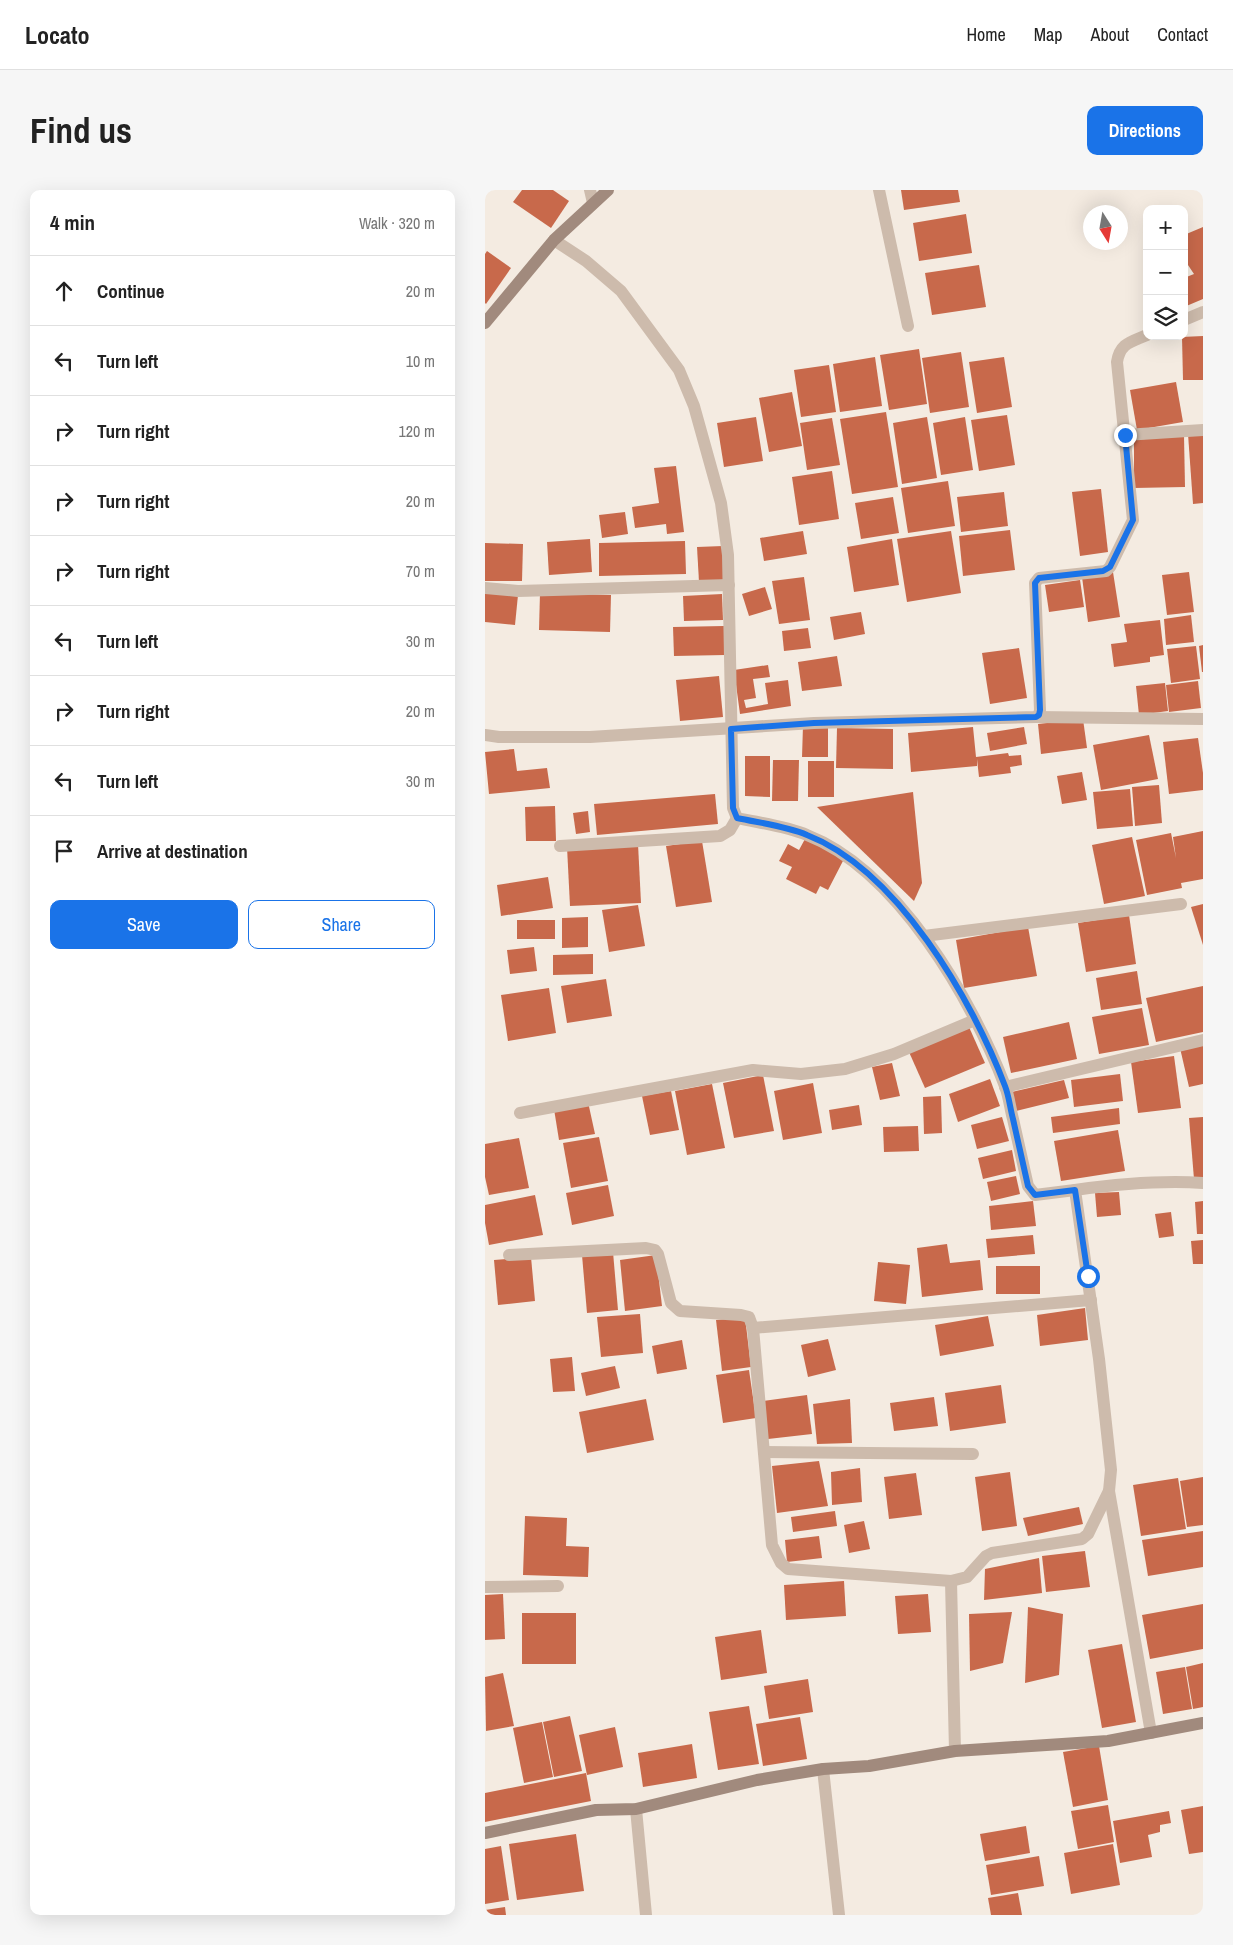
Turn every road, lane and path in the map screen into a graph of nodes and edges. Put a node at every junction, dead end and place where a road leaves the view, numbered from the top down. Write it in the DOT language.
graph roads {
  1 [pos="590,190"];
  2 [pos="608,190"];
  3 [pos="879,190"];
  4 [pos="593,203"];
  5 [pos="553,240"];
  6 [pos="1203,312"];
  7 [pos="1188,318"];
  8 [pos="485,323"];
  9 [pos="908,326"];
  10 [pos="1143,337"];
  11 [pos="1203,430"];
  12 [pos="1125,435"];
  13 [pos="729,585"];
  14 [pos="485,588"];
  15 [pos="1036,717"];
  16 [pos="1203,719"];
  17 [pos="731,729"];
  18 [pos="485,736"];
  19 [pos="737,818"];
  20 [pos="560,846"];
  21 [pos="1181,904"];
  22 [pos="924,936"];
  23 [pos="975,1020"];
  24 [pos="1203,1040"];
  25 [pos="1005,1087"];
  26 [pos="520,1113"];
  27 [pos="1203,1183"];
  28 [pos="1075,1190"];
  29 [pos="509,1255"];
  30 [pos="1091,1300"];
  31 [pos="753,1328"];
  32 [pos="764,1452"];
  33 [pos="973,1454"];
  34 [pos="1109,1491"];
  35 [pos="951,1581"];
  36 [pos="558,1586"];
  37 [pos="485,1587"];
  38 [pos="1203,1723"];
  39 [pos="1151,1733"];
  40 [pos="955,1751"];
  41 [pos="823,1769"];
  42 [pos="636,1809"];
  43 [pos="485,1833"];
  44 [pos="646,1915"];
  45 [pos="839,1915"];
  1 -- 4 [label="street"];
  2 -- 4 [label="street"];
  3 -- 9 [label="street"];
  4 -- 5 [label="street"];
  5 -- 8 [label="street"];
  5 -- 13 [label="street"];
  6 -- 7 [label="street"];
  10 -- 12 [label="street"];
  11 -- 12 [label="street"];
  12 -- 15 [label="street"];
  13 -- 14 [label="street"];
  13 -- 17 [label="street"];
  15 -- 16 [label="street"];
  15 -- 17 [label="street"];
  17 -- 18 [label="street"];
  17 -- 19 [label="street"];
  19 -- 20 [label="street"];
  19 -- 22 [label="street"];
  21 -- 22 [label="street"];
  22 -- 23 [label="street"];
  23 -- 25 [label="street"];
  23 -- 26 [label="street"];
  24 -- 25 [label="street"];
  25 -- 28 [label="street"];
  27 -- 28 [label="street"];
  28 -- 30 [label="street"];
  29 -- 31 [label="street"];
  30 -- 31 [label="street"];
  30 -- 34 [label="street"];
  31 -- 32 [label="street"];
  32 -- 33 [label="street"];
  32 -- 35 [label="street"];
  34 -- 35 [label="street"];
  34 -- 39 [label="street"];
  35 -- 40 [label="street"];
  36 -- 37 [label="street"];
  38 -- 39 [label="street"];
  39 -- 40 [label="street"];
  40 -- 41 [label="street"];
  41 -- 42 [label="street"];
  41 -- 45 [label="street"];
  42 -- 43 [label="street"];
  42 -- 44 [label="street"];
}
